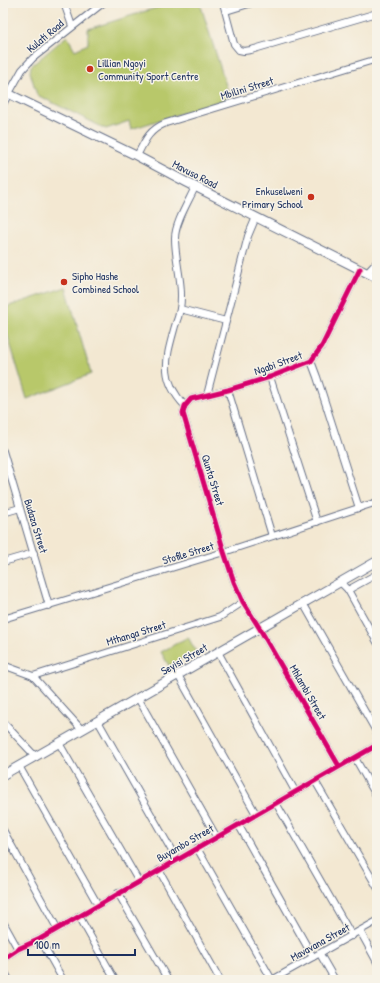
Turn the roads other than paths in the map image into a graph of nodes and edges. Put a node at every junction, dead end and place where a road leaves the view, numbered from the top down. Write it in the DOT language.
graph roads {
  1 [pos="64,3"];
  2 [pos="103,3"];
  3 [pos="223,3"];
  4 [pos="252,3"];
  5 [pos="226,11"];
  6 [pos="377,13"];
  7 [pos="72,26"];
  8 [pos="377,59"];
  9 [pos="6,93"];
  10 [pos="3,104"];
  11 [pos="137,156"];
  12 [pos="195,187"];
  13 [pos="256,217"];
  14 [pos="377,262"];
  15 [pos="363,271"];
  16 [pos="377,278"];
  17 [pos="180,309"];
  18 [pos="226,321"];
  19 [pos="311,361"];
  20 [pos="270,377"];
  21 [pos="228,390"];
  22 [pos="207,395"];
  23 [pos="185,406"];
  24 [pos="3,452"];
  25 [pos="5,466"];
  26 [pos="376,504"];
  27 [pos="20,508"];
  28 [pos="359,508"];
  29 [pos="3,513"];
  30 [pos="317,522"];
  31 [pos="272,536"];
  32 [pos="224,552"];
  33 [pos="34,553"];
  34 [pos="377,561"];
  35 [pos="3,562"];
  36 [pos="377,574"];
  37 [pos="340,582"];
  38 [pos="348,590"];
  39 [pos="243,602"];
  40 [pos="303,604"];
  41 [pos="49,606"];
  42 [pos="3,619"];
  43 [pos="260,629"];
  44 [pos="377,642"];
  45 [pos="218,652"];
  46 [pos="3,665"];
  47 [pos="178,675"];
  48 [pos="33,676"];
  49 [pos="138,698"];
  50 [pos="98,721"];
  51 [pos="3,722"];
  52 [pos="82,730"];
  53 [pos="377,733"];
  54 [pos="59,743"];
  55 [pos="377,745"];
  56 [pos="36,757"];
  57 [pos="355,758"];
  58 [pos="19,766"];
  59 [pos="339,766"];
  60 [pos="3,775"];
  61 [pos="315,781"];
  62 [pos="295,791"];
  63 [pos="377,797"];
  64 [pos="276,803"];
  65 [pos="256,814"];
  66 [pos="238,824"];
  67 [pos="3,830"];
  68 [pos="216,836"];
  69 [pos="198,848"];
  70 [pos="177,860"];
  71 [pos="159,870"];
  72 [pos="138,882"];
  73 [pos="377,887"];
  74 [pos="118,894"];
  75 [pos="98,905"];
  76 [pos="79,916"];
  77 [pos="377,921"];
  78 [pos="3,922"];
  79 [pos="57,928"];
  80 [pos="360,931"];
  81 [pos="352,936"];
  82 [pos="40,938"];
  83 [pos="18,949"];
  84 [pos="320,954"];
  85 [pos="313,957"];
  86 [pos="3,959"];
  87 [pos="377,962"];
  88 [pos="3,969"];
  89 [pos="281,978"];
  90 [pos="9,980"];
  91 [pos="63,980"];
  92 [pos="115,980"];
  93 [pos="168,980"];
  94 [pos="220,980"];
  95 [pos="272,980"];
  96 [pos="335,980"];
  1 -- 7 [label="street"];
  2 -- 7 [label="street, Kulati Road"];
  3 -- 5 [label="street"];
  4 -- 5 [label="street"];
  5 -- 6 [label="street"];
  7 -- 9 [label="street, Kulati Road"];
  8 -- 11 [label="street, Mbilini Street"];
  9 -- 10 [label="street, Kulati Road"];
  9 -- 11 [label="street, Mavuso Road"];
  11 -- 12 [label="street, Mavuso Road"];
  12 -- 13 [label="street, Mavuso Road"];
  12 -- 17 [label="street"];
  13 -- 15 [label="street, Mavuso Road"];
  13 -- 18 [label="street"];
  14 -- 15 [label="street, Ngabi Street"];
  15 -- 16 [label="street, Mavuso Road"];
  15 -- 19 [label="street, Ngabi Street"];
  17 -- 18 [label="street"];
  17 -- 23 [label="street"];
  18 -- 22 [label="street"];
  19 -- 20 [label="street, Ngabi Street"];
  19 -- 28 [label="street"];
  20 -- 21 [label="street, Ngabi Street"];
  20 -- 30 [label="street"];
  21 -- 22 [label="street, Ngabi Street"];
  21 -- 31 [label="street"];
  22 -- 23 [label="street, Ngabi Street"];
  23 -- 32 [label="street, Qunta Street"];
  24 -- 25 [label="street, Budaza Street"];
  25 -- 27 [label="street, Budaza Street"];
  26 -- 28 [label="street, Stofile Street"];
  27 -- 29 [label="street"];
  27 -- 33 [label="street, Budaza Street"];
  28 -- 30 [label="street, Stofile Street"];
  30 -- 31 [label="street, Stofile Street"];
  31 -- 32 [label="street, Stofile Street"];
  32 -- 39 [label="street, Qunta Street"];
  32 -- 41 [label="street, Stofile Street"];
  33 -- 35 [label="street"];
  33 -- 41 [label="street, Budaza Street"];
  34 -- 37 [label="street, Seyisi Street"];
  36 -- 38 [label="street"];
  37 -- 38 [label="street"];
  37 -- 40 [label="street, Seyisi Street"];
  38 -- 44 [label="street"];
  39 -- 43 [label="street, Mhlambi Street"];
  39 -- 48 [label="street, Mthanga Street"];
  40 -- 43 [label="street, Seyisi Street"];
  40 -- 53 [label="street"];
  41 -- 42 [label="street, Stofile Street"];
  43 -- 45 [label="street, Seyisi Street"];
  43 -- 59 [label="street, Mhlambi Street"];
  45 -- 47 [label="street, Seyisi Street"];
  45 -- 62 [label="street"];
  46 -- 48 [label="street"];
  47 -- 49 [label="street, Seyisi Street"];
  47 -- 65 [label="street"];
  48 -- 52 [label="street"];
  49 -- 50 [label="street, Seyisi Street"];
  49 -- 68 [label="street"];
  50 -- 52 [label="street, Seyisi Street"];
  50 -- 70 [label="street"];
  51 -- 56 [label="street"];
  52 -- 54 [label="street, Seyisi Street"];
  54 -- 56 [label="street, Seyisi Street"];
  54 -- 72 [label="street"];
  55 -- 57 [label="street, Buyambo Street"];
  56 -- 58 [label="street, Seyisi Street"];
  57 -- 59 [label="street, Buyambo Street"];
  57 -- 63 [label="street"];
  58 -- 60 [label="street, Seyisi Street"];
  58 -- 75 [label="street"];
  59 -- 61 [label="street, Buyambo Street"];
  61 -- 62 [label="street, Buyambo Street"];
  61 -- 73 [label="street"];
  62 -- 64 [label="street, Buyambo Street"];
  64 -- 65 [label="street, Buyambo Street"];
  64 -- 81 [label="street"];
  65 -- 66 [label="street, Buyambo Street"];
  66 -- 68 [label="street, Buyambo Street"];
  66 -- 85 [label="street"];
  67 -- 79 [label="street"];
  68 -- 69 [label="street, Buyambo Street"];
  69 -- 70 [label="street, Buyambo Street"];
  69 -- 95 [label="street"];
  70 -- 71 [label="street, Buyambo Street"];
  71 -- 72 [label="street, Buyambo Street"];
  71 -- 94 [label="street"];
  72 -- 74 [label="street, Buyambo Street"];
  74 -- 75 [label="street, Buyambo Street"];
  74 -- 93 [label="street"];
  75 -- 76 [label="street, Buyambo Street"];
  76 -- 79 [label="street, Buyambo Street"];
  76 -- 92 [label="street"];
  77 -- 80 [label="street, Mavavana Street"];
  78 -- 83 [label="street"];
  79 -- 82 [label="street, Buyambo Street"];
  80 -- 81 [label="street, Mavavana Street"];
  80 -- 87 [label="street"];
  81 -- 84 [label="street, Mavavana Street"];
  82 -- 83 [label="street, Buyambo Street"];
  82 -- 91 [label="street"];
  83 -- 86 [label="street, Buyambo Street"];
  84 -- 85 [label="street, Mavavana Street"];
  84 -- 96 [label="street"];
  85 -- 89 [label="street, Mavavana Street"];
  88 -- 90 [label="street"];
  89 -- 95 [label="street, Mavavana Street"];
}
